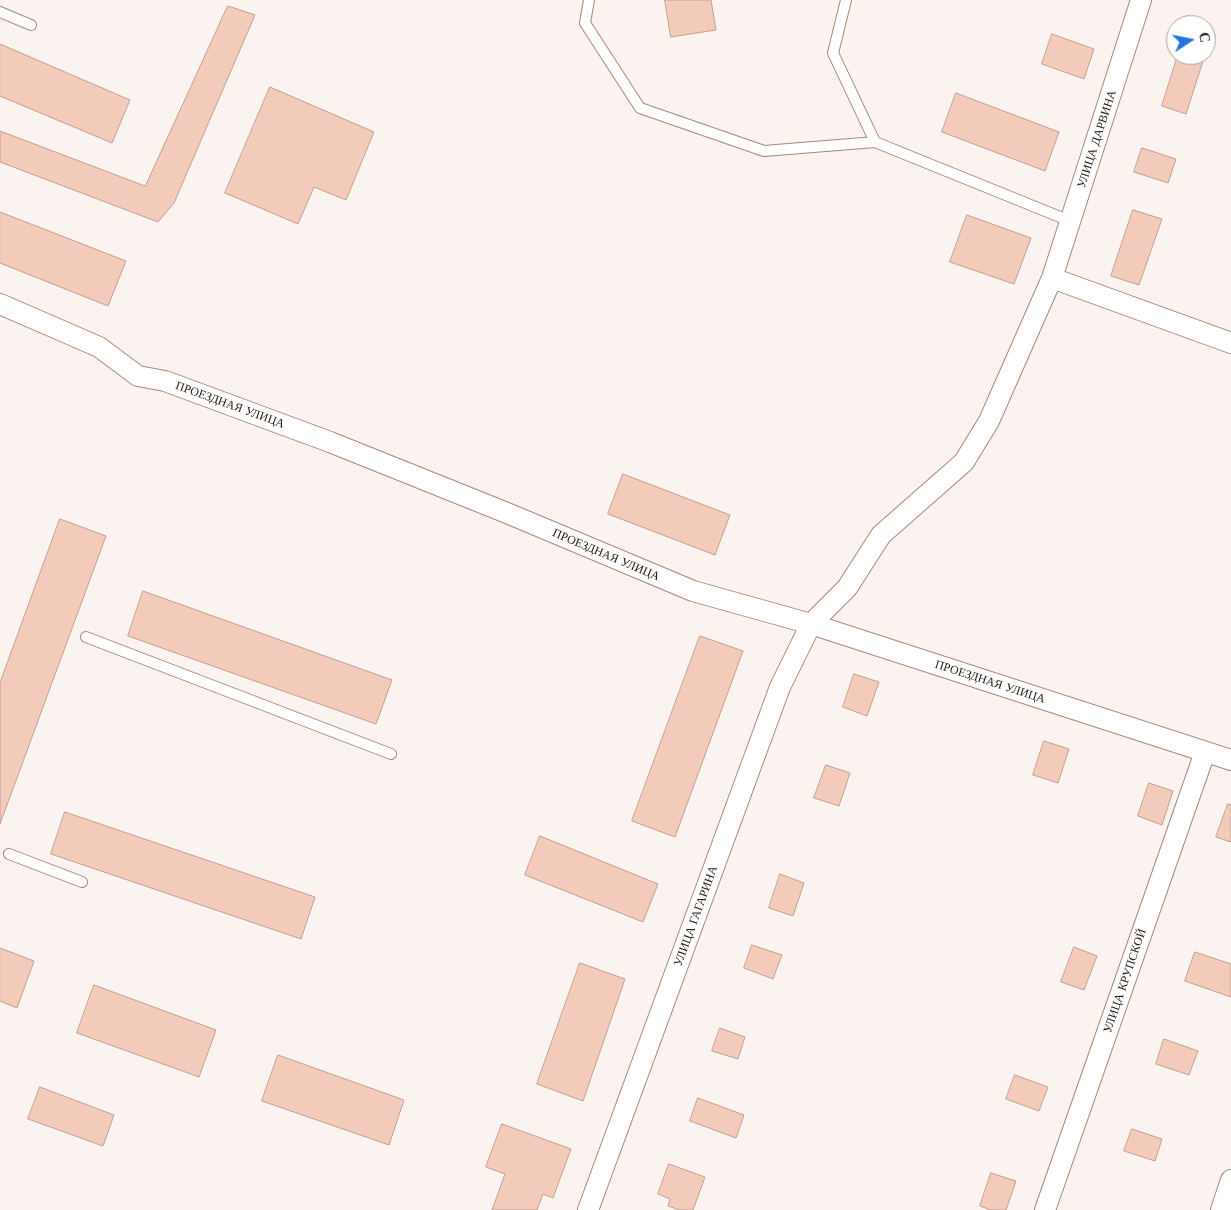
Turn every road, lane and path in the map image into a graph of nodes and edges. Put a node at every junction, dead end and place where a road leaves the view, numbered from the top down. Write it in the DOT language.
graph roads {
  1 [pos="589,0"];
  2 [pos="846,0"];
  3 [pos="1141,0"];
  4 [pos="0,12"];
  5 [pos="31,25"];
  6 [pos="875,142"];
  7 [pos="1070,221"];
  8 [pos="1052,278"];
  9 [pos="0,304"];
  10 [pos="1231,343"];
  11 [pos="811,624"];
  12 [pos="86,637"];
  13 [pos="1205,752"];
  14 [pos="391,754"];
  15 [pos="1231,760"];
  16 [pos="9,854"];
  17 [pos="82,882"];
  18 [pos="1231,1180"];
  19 [pos="588,1210"];
  20 [pos="1045,1210"];
  21 [pos="1221,1210"];
  1 -- 6 [label="lane"];
  2 -- 6 [label="lane"];
  3 -- 7 [label="street, УЛИЦА ДАРВИНА"];
  4 -- 5 [label="lane"];
  6 -- 7 [label="lane"];
  7 -- 8 [label="street, УЛИЦА ДАРВИНА"];
  8 -- 10 [label="street"];
  8 -- 11 [label="street, УЛИЦА ГАГАРИНА"];
  9 -- 11 [label="street, ПРОЕЗДНАЯ УЛИЦА"];
  11 -- 13 [label="street, ПРОЕЗДНАЯ УЛИЦА"];
  11 -- 19 [label="street, УЛИЦА ГАГАРИНА"];
  12 -- 14 [label="lane"];
  13 -- 15 [label="street, ПРОЕЗДНАЯ УЛИЦА"];
  13 -- 20 [label="street, УЛИЦА КРУПСКОЙ"];
  16 -- 17 [label="lane"];
  18 -- 21 [label="street"];
}
